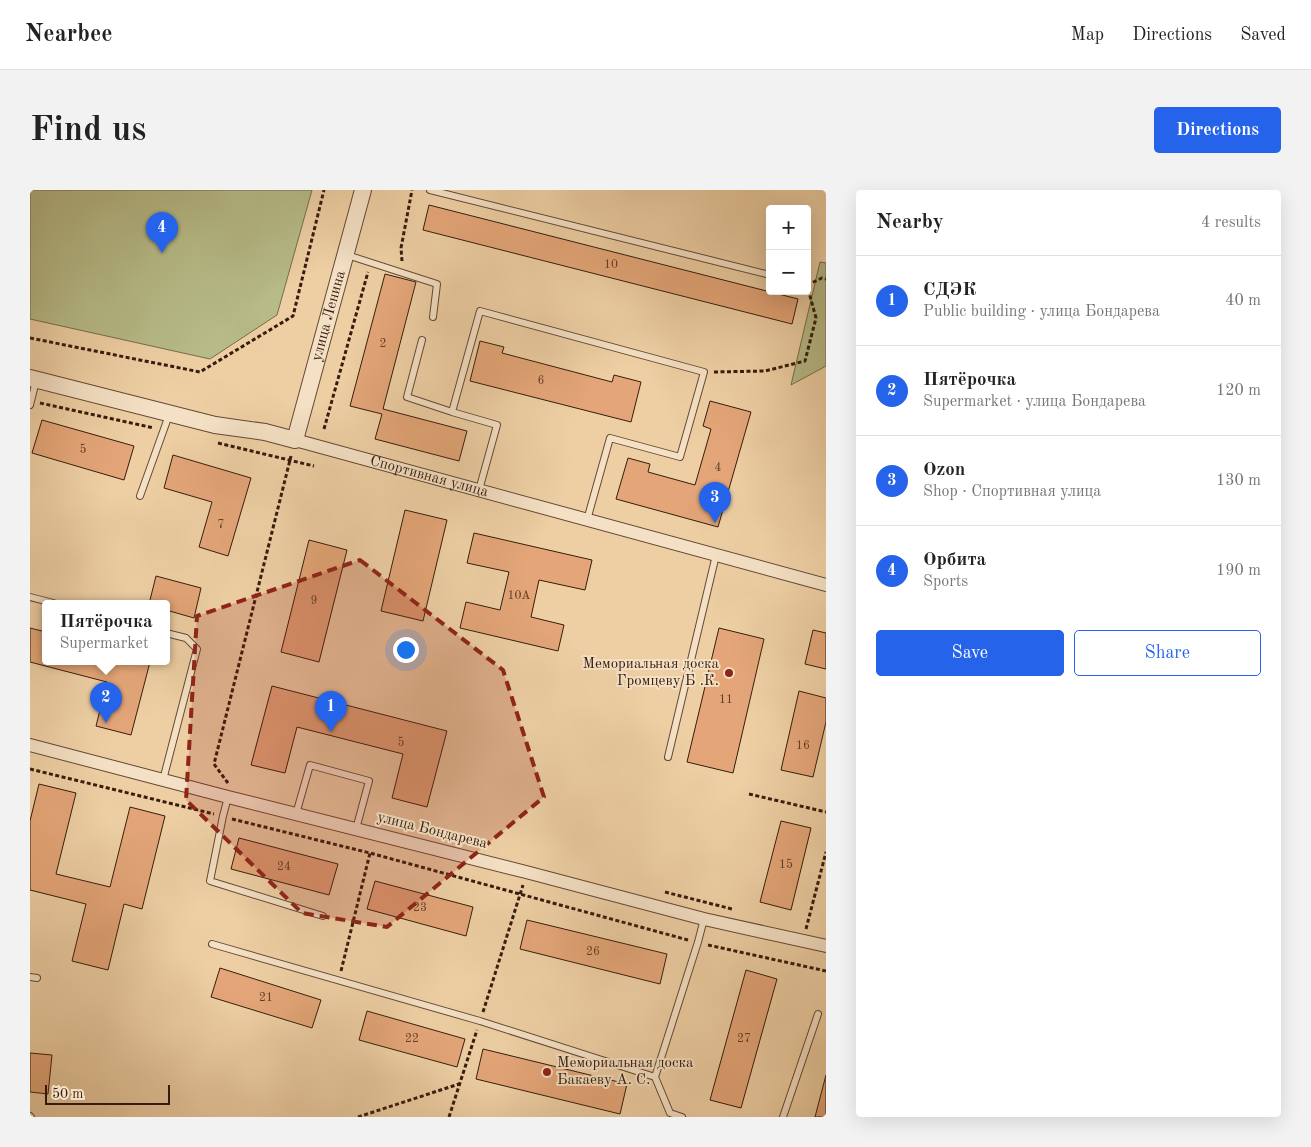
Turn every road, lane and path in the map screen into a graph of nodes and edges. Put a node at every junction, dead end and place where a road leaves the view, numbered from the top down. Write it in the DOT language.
graph roads {
  1 [pos="324,190"];
  2 [pos="363,190"];
  3 [pos="412,190"];
  4 [pos="430,190"];
  5 [pos="401,248"];
  6 [pos="346,254"];
  7 [pos="370,262"];
  8 [pos="766,274"];
  9 [pos="826,279"];
  10 [pos="811,283"];
  11 [pos="810,295"];
  12 [pos="433,317"];
  13 [pos="30,338"];
  14 [pos="422,340"];
  15 [pos="704,372"];
  16 [pos="33,378"];
  17 [pos="31,403"];
  18 [pos="452,412"];
  19 [pos="170,414"];
  20 [pos="324,429"];
  21 [pos="164,430"];
  22 [pos="295,440"];
  23 [pos="216,443"];
  24 [pos="290,460"];
  25 [pos="314,466"];
  26 [pos="479,490"];
  27 [pos="140,496"];
  28 [pos="588,520"];
  29 [pos="716,555"];
  30 [pos="826,585"];
  31 [pos="170,633"];
  32 [pos="30,746"];
  33 [pos="668,757"];
  34 [pos="30,769"];
  35 [pos="163,780"];
  36 [pos="749,794"];
  37 [pos="228,797"];
  38 [pos="826,812"];
  39 [pos="296,814"];
  40 [pos="223,816"];
  41 [pos="356,829"];
  42 [pos="826,852"];
  43 [pos="370,853"];
  44 [pos="526,872"];
  45 [pos="521,894"];
  46 [pos="323,916"];
  47 [pos="704,919"];
  48 [pos="803,940"];
  49 [pos="698,942"];
  50 [pos="212,944"];
  51 [pos="826,946"];
  52 [pos="826,971"];
  53 [pos="339,981"];
  54 [pos="818,1014"];
  55 [pos="480,1021"];
  56 [pos="655,1077"];
  57 [pos="460,1084"];
  58 [pos="358,1117"];
  59 [pos="449,1117"];
  60 [pos="682,1117"];
  61 [pos="783,1117"];
  1 -- 13 [label="path"];
  2 -- 6 [label="street, улица Ленина"];
  3 -- 5 [label="path"];
  4 -- 8 [label="lane"];
  6 -- 7 [label="lane"];
  6 -- 22 [label="street, улица Ленина"];
  7 -- 12 [label="lane"];
  7 -- 20 [label="path"];
  9 -- 10 [label="path"];
  11 -- 15 [label="path"];
  14 -- 18 [label="lane"];
  15 -- 18 [label="lane"];
  15 -- 28 [label="lane"];
  16 -- 17 [label="lane"];
  16 -- 19 [label="street, Спортивная улица"];
  17 -- 21 [label="path"];
  18 -- 26 [label="lane"];
  19 -- 21 [label="lane"];
  19 -- 22 [label="street, Спортивная улица"];
  21 -- 27 [label="lane"];
  22 -- 24 [label="path"];
  22 -- 26 [label="street, Спортивная улица"];
  23 -- 24 [label="path"];
  24 -- 25 [label="path"];
  24 -- 37 [label="path"];
  26 -- 28 [label="street, Спортивная улица"];
  28 -- 29 [label="street, Спортивная улица"];
  29 -- 30 [label="street, Спортивная улица"];
  29 -- 33 [label="lane"];
  31 -- 35 [label="lane"];
  32 -- 35 [label="street, улица Бондарева"];
  34 -- 40 [label="path"];
  35 -- 37 [label="street, улица Бондарева"];
  36 -- 38 [label="path"];
  37 -- 39 [label="street, улица Бондарева"];
  37 -- 40 [label="lane"];
  39 -- 41 [label="street, улица Бондарева"];
  39 -- 41 [label="lane"];
  40 -- 43 [label="path"];
  40 -- 46 [label="lane"];
  41 -- 44 [label="street, улица Бондарева"];
  42 -- 48 [label="path"];
  43 -- 45 [label="path"];
  43 -- 53 [label="path"];
  44 -- 45 [label="path"];
  44 -- 47 [label="street, улица Бондарева"];
  45 -- 49 [label="path"];
  45 -- 55 [label="path"];
  47 -- 48 [label="street, улица Бондарева"];
  47 -- 49 [label="lane"];
  48 -- 51 [label="street, улица Бондарева"];
  49 -- 52 [label="path"];
  49 -- 56 [label="lane"];
  50 -- 53 [label="lane"];
  53 -- 55 [label="lane"];
  54 -- 61 [label="lane"];
  55 -- 56 [label="lane"];
  55 -- 57 [label="path"];
  56 -- 60 [label="lane"];
  57 -- 58 [label="path"];
  57 -- 59 [label="path"];
}
